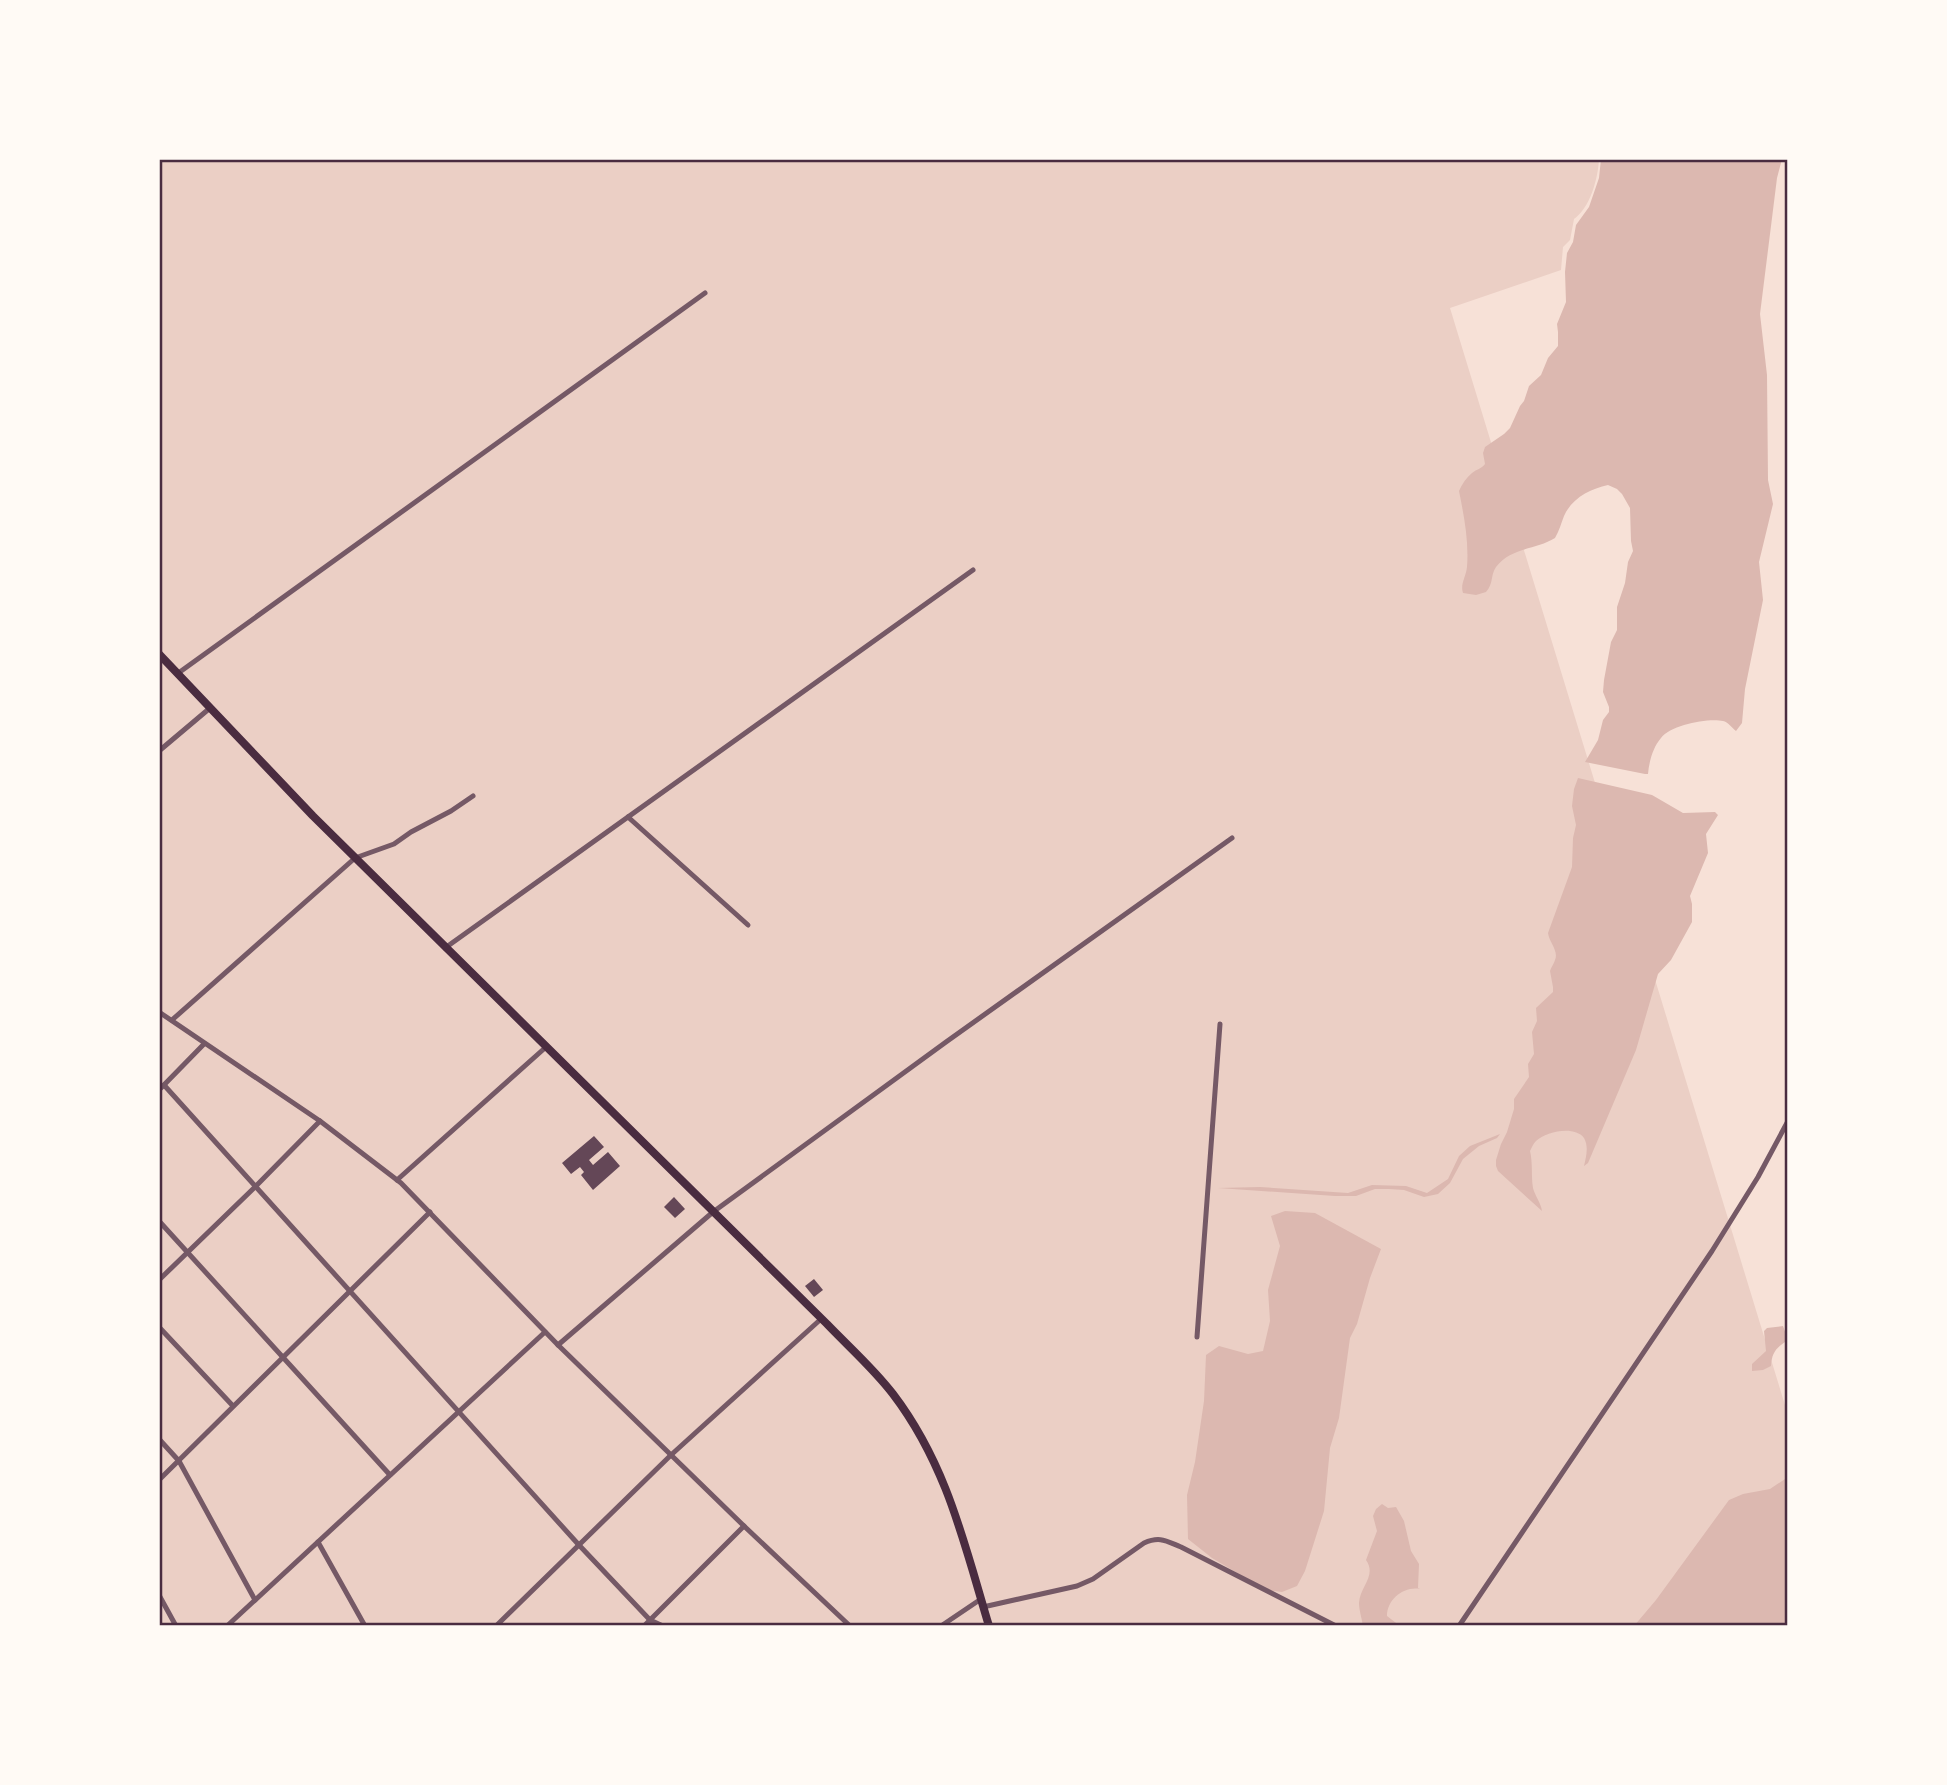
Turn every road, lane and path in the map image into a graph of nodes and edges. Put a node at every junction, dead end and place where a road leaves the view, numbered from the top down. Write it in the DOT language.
graph roads {
  1 [pos="705,293"];
  2 [pos="973,570"];
  3 [pos="159,654"];
  4 [pos="177,674"];
  5 [pos="210,708"];
  6 [pos="159,751"];
  7 [pos="473,796"];
  8 [pos="628,817"];
  9 [pos="1232,838"];
  10 [pos="355,858"];
  11 [pos="748,925"];
  12 [pos="445,948"];
  13 [pos="159,1012"];
  14 [pos="172,1020"];
  15 [pos="1220,1024"];
  16 [pos="204,1044"];
  17 [pos="546,1047"];
  18 [pos="162,1087"];
  19 [pos="320,1121"];
  20 [pos="1788,1121"];
  21 [pos="397,1180"];
  22 [pos="257,1186"];
  23 [pos="430,1212"];
  24 [pos="713,1212"];
  25 [pos="159,1221"];
  26 [pos="188,1253"];
  27 [pos="159,1280"];
  28 [pos="350,1291"];
  29 [pos="821,1319"];
  30 [pos="159,1327"];
  31 [pos="545,1332"];
  32 [pos="1197,1337"];
  33 [pos="558,1345"];
  34 [pos="283,1357"];
  35 [pos="233,1406"];
  36 [pos="459,1412"];
  37 [pos="159,1439"];
  38 [pos="671,1455"];
  39 [pos="178,1461"];
  40 [pos="390,1475"];
  41 [pos="159,1480"];
  42 [pos="744,1527"];
  43 [pos="318,1542"];
  44 [pos="578,1544"];
  45 [pos="159,1595"];
  46 [pos="256,1600"];
  47 [pos="982,1603"];
  48 [pos="650,1620"];
  49 [pos="176,1626"];
  50 [pos="228,1626"];
  51 [pos="365,1626"];
  52 [pos="496,1626"];
  53 [pos="644,1626"];
  54 [pos="663,1626"];
  55 [pos="850,1626"];
  56 [pos="941,1626"];
  57 [pos="989,1626"];
  58 [pos="1336,1626"];
  59 [pos="1459,1626"];
  1 -- 4 [label="street"];
  2 -- 8 [label="street"];
  3 -- 4 [label="main road"];
  4 -- 5 [label="main road"];
  5 -- 6 [label="street"];
  5 -- 10 [label="main road"];
  7 -- 10 [label="street"];
  8 -- 11 [label="street"];
  8 -- 12 [label="street"];
  9 -- 24 [label="street"];
  10 -- 12 [label="main road"];
  10 -- 14 [label="street"];
  12 -- 17 [label="main road"];
  13 -- 14 [label="street"];
  14 -- 16 [label="street"];
  15 -- 32 [label="street"];
  16 -- 18 [label="street"];
  16 -- 19 [label="street"];
  17 -- 21 [label="street"];
  17 -- 24 [label="main road"];
  18 -- 22 [label="street"];
  19 -- 21 [label="street"];
  19 -- 22 [label="street"];
  20 -- 59 [label="street"];
  21 -- 23 [label="street"];
  22 -- 26 [label="street"];
  22 -- 28 [label="street"];
  23 -- 28 [label="street"];
  23 -- 31 [label="street"];
  24 -- 29 [label="main road"];
  24 -- 33 [label="street"];
  25 -- 26 [label="street"];
  26 -- 27 [label="street"];
  26 -- 34 [label="street"];
  28 -- 34 [label="street"];
  28 -- 36 [label="street"];
  29 -- 38 [label="street"];
  29 -- 47 [label="main road"];
  30 -- 35 [label="street"];
  31 -- 33 [label="street"];
  31 -- 36 [label="street"];
  33 -- 38 [label="street"];
  34 -- 35 [label="street"];
  34 -- 40 [label="street"];
  35 -- 39 [label="street"];
  36 -- 40 [label="street"];
  36 -- 44 [label="street"];
  37 -- 39 [label="street"];
  38 -- 42 [label="street"];
  38 -- 44 [label="street"];
  39 -- 41 [label="street"];
  39 -- 46 [label="street"];
  40 -- 43 [label="street"];
  42 -- 48 [label="street"];
  42 -- 55 [label="street"];
  43 -- 46 [label="street"];
  43 -- 51 [label="street"];
  44 -- 48 [label="street"];
  44 -- 52 [label="street"];
  45 -- 49 [label="street"];
  46 -- 50 [label="street"];
  47 -- 56 [label="street"];
  47 -- 57 [label="main road"];
  47 -- 58 [label="street"];
  48 -- 53 [label="street"];
  48 -- 54 [label="street"];
}
